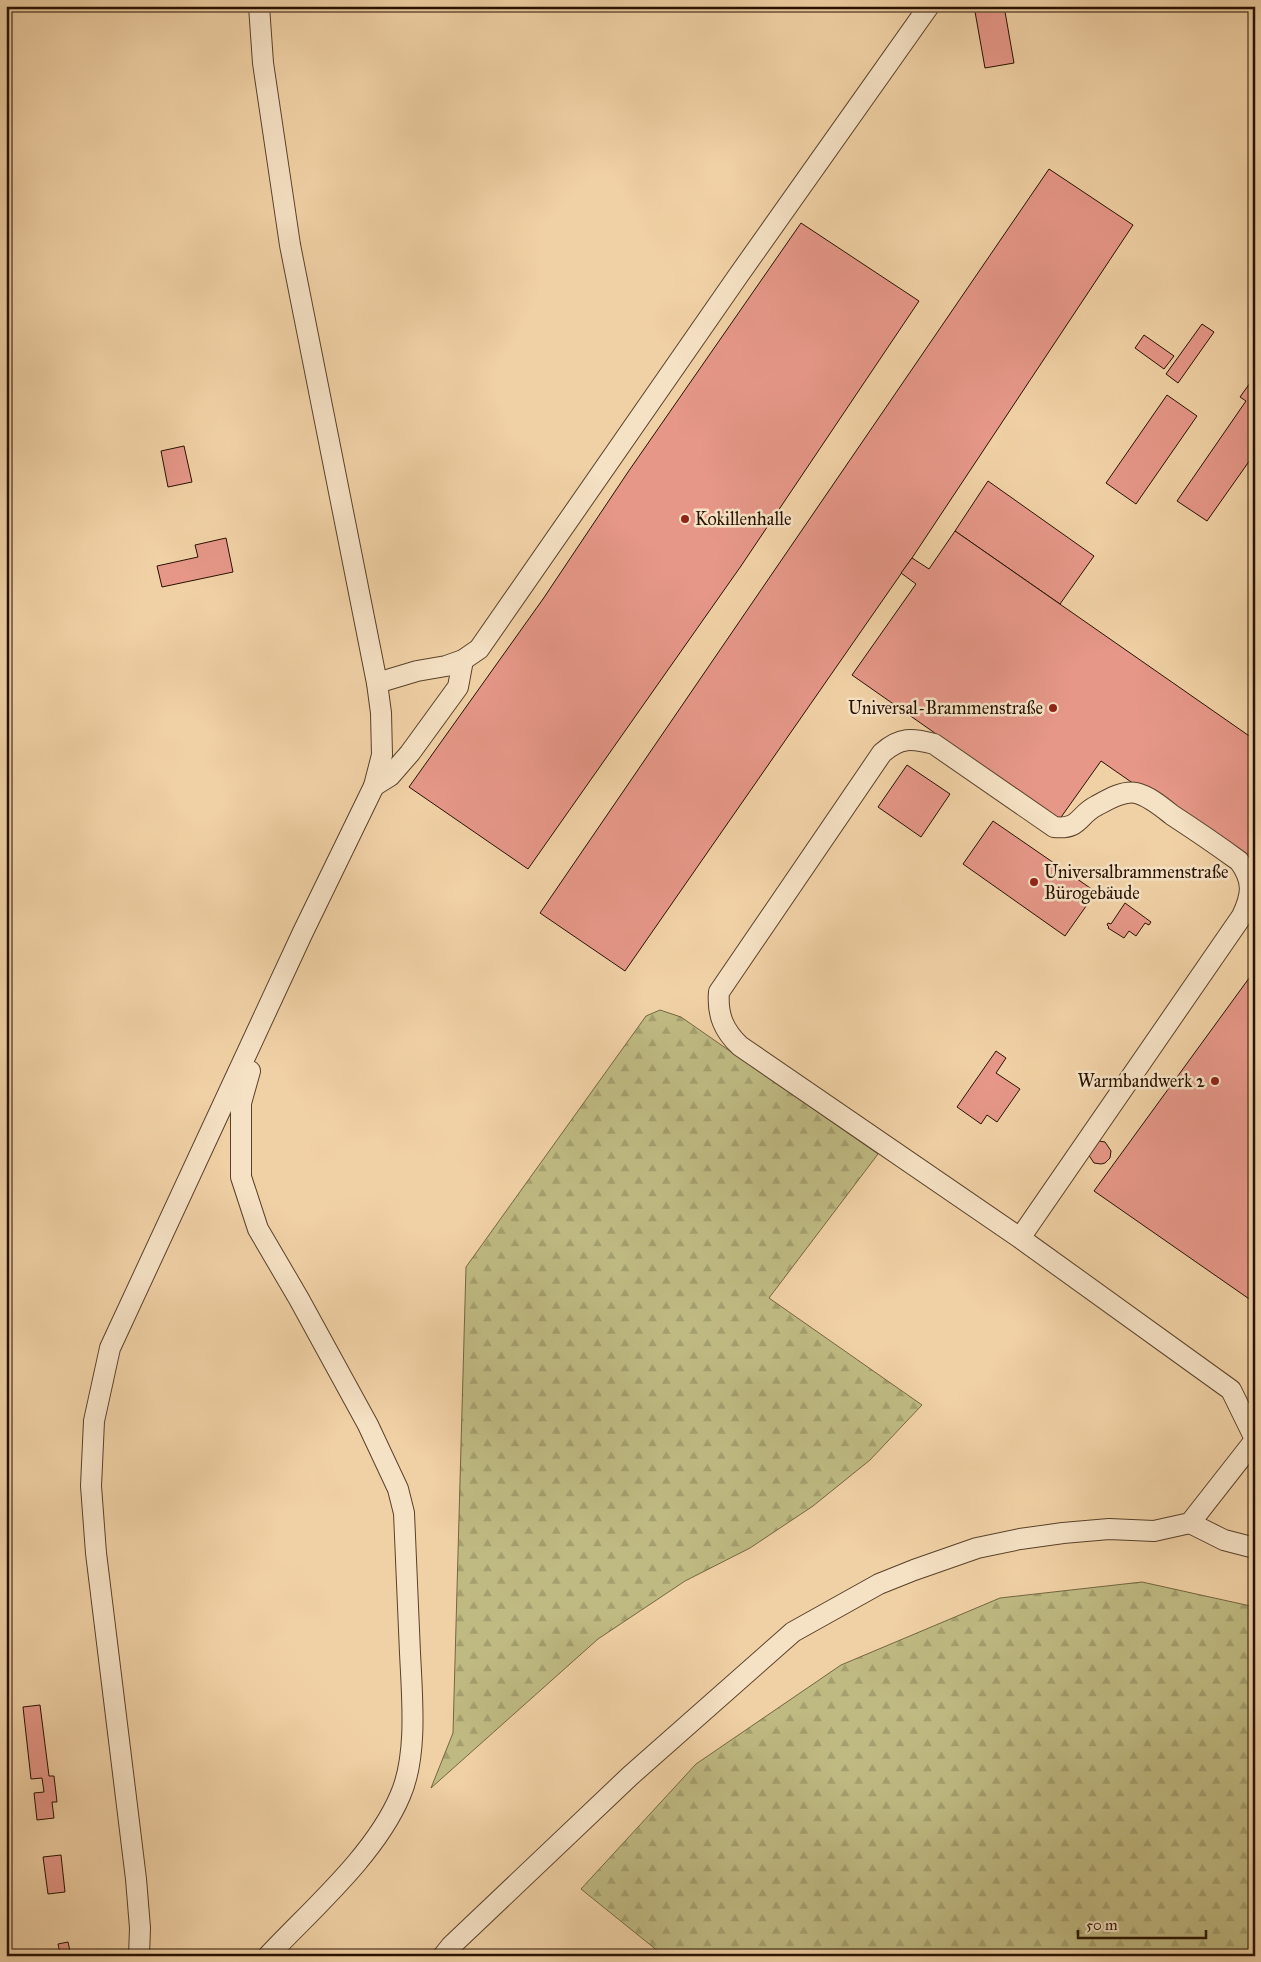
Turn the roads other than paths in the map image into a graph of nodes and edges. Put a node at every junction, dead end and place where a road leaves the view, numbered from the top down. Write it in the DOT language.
graph roads {
  1 [pos="259,6"];
  2 [pos="929,6"];
  3 [pos="463,660"];
  4 [pos="377,683"];
  5 [pos="374,786"];
  6 [pos="266,1012"];
  7 [pos="1020,1238"];
  8 [pos="1255,1439"];
  9 [pos="1190,1523"];
  10 [pos="1255,1548"];
  11 [pos="139,1956"];
  12 [pos="268,1956"];
  13 [pos="443,1956"];
  1 -- 4 [label="lane"];
  2 -- 3 [label="lane"];
  3 -- 4 [label="lane"];
  3 -- 5 [label="lane"];
  4 -- 5 [label="lane"];
  5 -- 6 [label="lane"];
  6 -- 11 [label="lane"];
  6 -- 12 [label="lane"];
  7 -- 7 [label="lane"];
  7 -- 8 [label="lane"];
  8 -- 9 [label="lane"];
  9 -- 10 [label="lane"];
  9 -- 13 [label="lane"];
}
